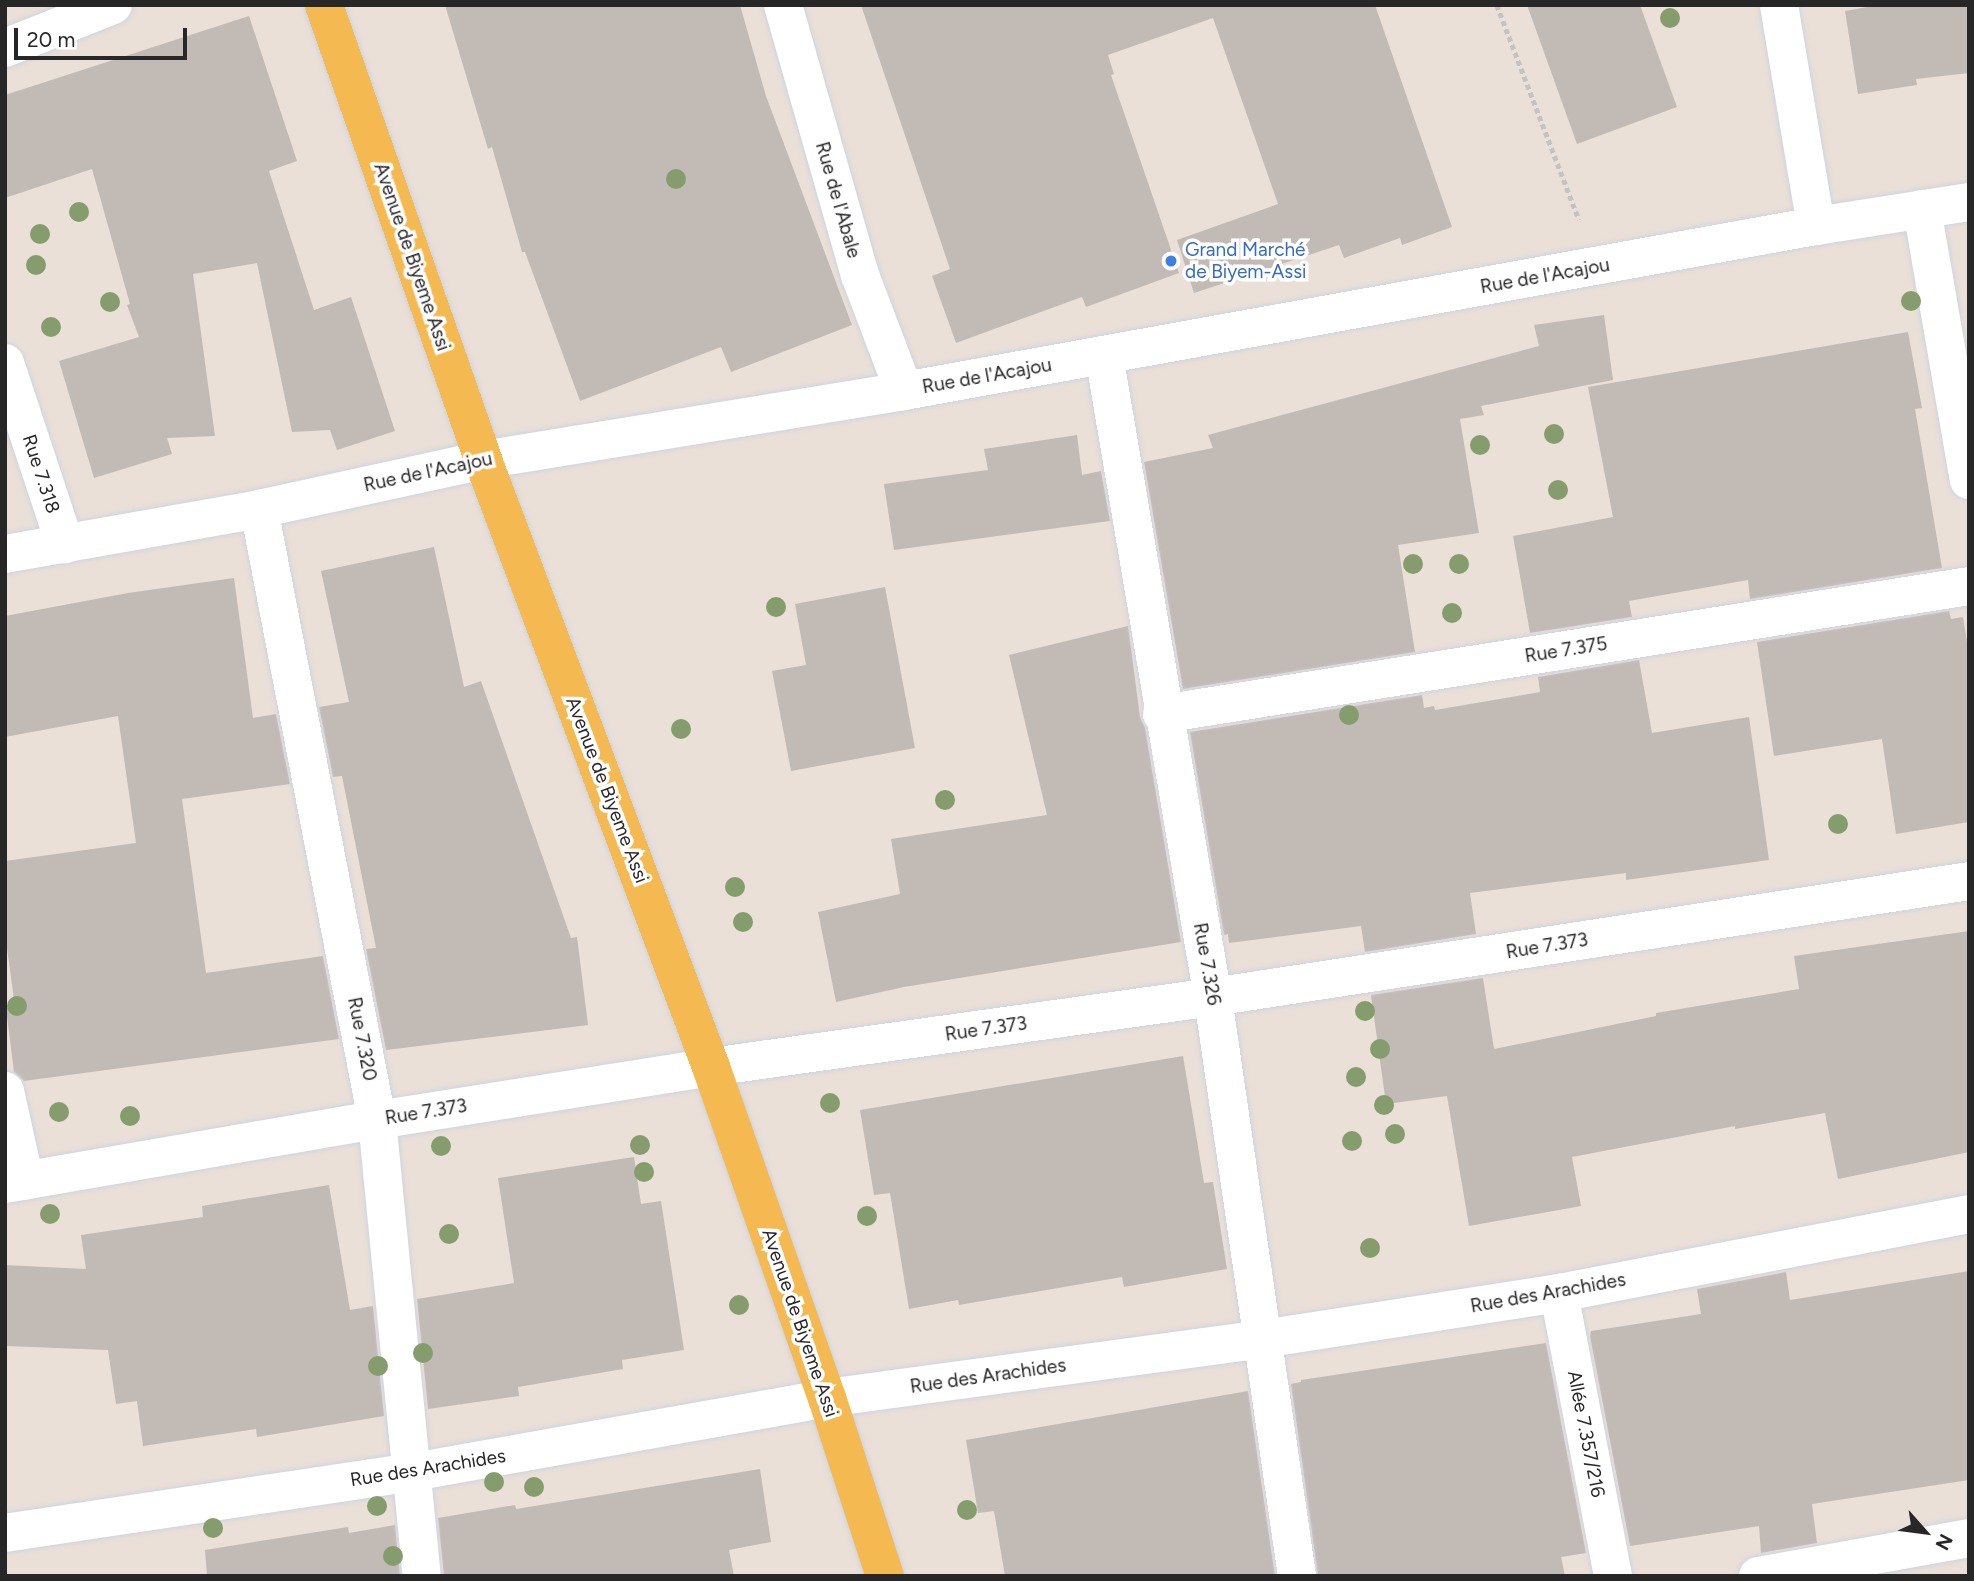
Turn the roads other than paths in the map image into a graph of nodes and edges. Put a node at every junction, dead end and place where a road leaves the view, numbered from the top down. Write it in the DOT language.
graph roads {
  1 [pos="113,5"];
  2 [pos="324,5"];
  3 [pos="783,5"];
  4 [pos="1779,5"];
  5 [pos="5,48"];
  6 [pos="1969,202"];
  7 [pos="1922,209"];
  8 [pos="1816,226"];
  9 [pos="1104,355"];
  10 [pos="5,363"];
  11 [pos="904,391"];
  12 [pos="484,460"];
  13 [pos="1969,480"];
  14 [pos="259,509"];
  15 [pos="65,544"];
  16 [pos="5,554"];
  17 [pos="1969,586"];
  18 [pos="1163,714"];
  19 [pos="1969,881"];
  20 [pos="1213,997"];
  21 [pos="711,1067"];
  22 [pos="5,1091"];
  23 [pos="377,1120"];
  24 [pos="15,1182"];
  25 [pos="1969,1214"];
  26 [pos="1559,1293"];
  27 [pos="1262,1339"];
  28 [pos="827,1398"];
  29 [pos="413,1472"];
  30 [pos="5,1533"];
  31 [pos="1969,1538"];
  32 [pos="1777,1574"];
  33 [pos="422,1576"];
  34 [pos="885,1576"];
  35 [pos="1297,1576"];
  36 [pos="1613,1576"];
  1 -- 5 [label="street"];
  2 -- 12 [label="main road, Avenue de Biyeme Assi"];
  3 -- 11 [label="street, Rue de l'Abale"];
  4 -- 8 [label="street"];
  6 -- 7 [label="street, Rue de l'Acajou"];
  7 -- 8 [label="street, Rue de l'Acajou"];
  7 -- 13 [label="street"];
  8 -- 9 [label="street, Rue de l'Acajou"];
  9 -- 11 [label="street, Rue de l'Acajou"];
  9 -- 18 [label="street, Rue 7.326"];
  10 -- 15 [label="street, Rue 7.318"];
  11 -- 12 [label="street, Rue de l'Acajou"];
  12 -- 14 [label="street, Rue de l'Acajou"];
  12 -- 21 [label="main road, Avenue de Biyeme Assi"];
  14 -- 15 [label="street, Rue de l'Acajou"];
  14 -- 23 [label="street, Rue 7.320"];
  15 -- 16 [label="street, Rue de l'Acajou"];
  17 -- 18 [label="street, Rue 7.375"];
  18 -- 20 [label="street, Rue 7.326"];
  19 -- 20 [label="street, Rue 7.373"];
  20 -- 21 [label="street, Rue 7.373"];
  20 -- 27 [label="street, Rue 7.326"];
  21 -- 23 [label="street, Rue 7.373"];
  21 -- 28 [label="main road, Avenue de Biyeme Assi"];
  22 -- 24 [label="street"];
  23 -- 24 [label="street, Rue 7.373"];
  23 -- 29 [label="street, Rue 7.320"];
  25 -- 26 [label="street, Rue des Arachides"];
  26 -- 27 [label="street, Rue des Arachides"];
  26 -- 36 [label="street, Allée 7.357/216"];
  27 -- 28 [label="street, Rue des Arachides"];
  27 -- 35 [label="street, Rue 7.326"];
  28 -- 29 [label="street, Rue des Arachides"];
  28 -- 34 [label="main road, Avenue de Biyeme Assi"];
  29 -- 30 [label="street, Rue des Arachides"];
  29 -- 33 [label="street, Rue 7.320"];
  31 -- 32 [label="street"];
}
